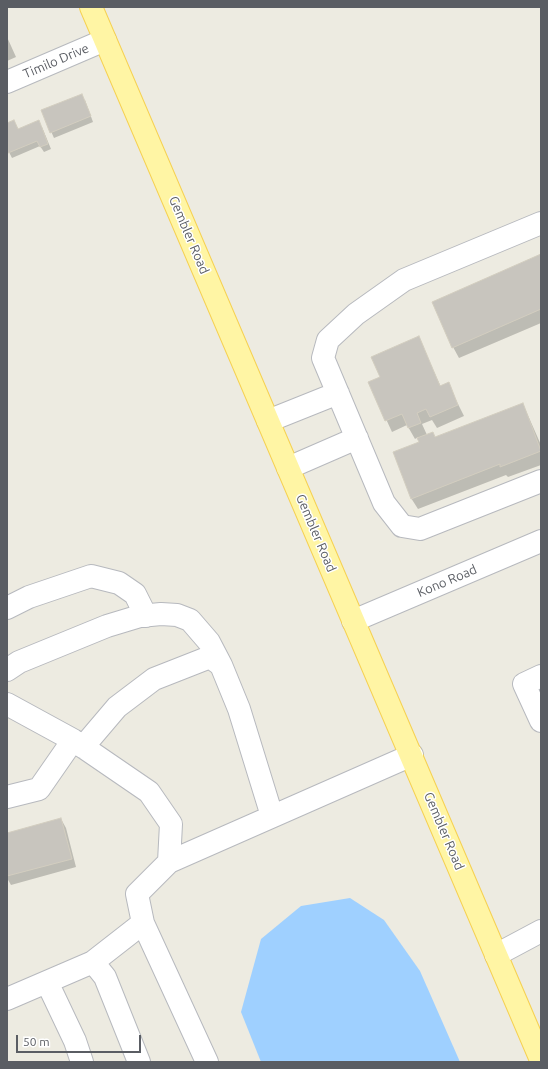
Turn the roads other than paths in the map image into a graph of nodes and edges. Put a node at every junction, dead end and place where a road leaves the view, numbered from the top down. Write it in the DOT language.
graph roads {
  1 [pos="91,7"];
  2 [pos="105,40"];
  3 [pos="7,82"];
  4 [pos="541,223"];
  5 [pos="338,393"];
  6 [pos="268,421"];
  7 [pos="357,438"];
  8 [pos="288,468"];
  9 [pos="541,481"];
  10 [pos="541,541"];
  11 [pos="7,608"];
  12 [pos="146,616"];
  13 [pos="353,621"];
  14 [pos="221,665"];
  15 [pos="7,670"];
  16 [pos="541,676"];
  17 [pos="7,704"];
  18 [pos="541,721"];
  19 [pos="78,743"];
  20 [pos="412,755"];
  21 [pos="7,797"];
  22 [pos="272,816"];
  23 [pos="168,862"];
  24 [pos="143,923"];
  25 [pos="541,931"];
  26 [pos="496,955"];
  27 [pos="93,962"];
  28 [pos="47,982"];
  29 [pos="7,999"];
  30 [pos="541,1060"];
  31 [pos="82,1062"];
  32 [pos="139,1062"];
  33 [pos="207,1062"];
  1 -- 2 [label="main road, Gembler Road"];
  2 -- 3 [label="street, Timilo Drive"];
  2 -- 6 [label="main road, Gembler Road"];
  4 -- 5 [label="street"];
  5 -- 6 [label="street"];
  5 -- 7 [label="street"];
  6 -- 8 [label="main road, Gembler Road"];
  7 -- 8 [label="street"];
  7 -- 9 [label="street"];
  8 -- 13 [label="main road, Gembler Road"];
  10 -- 13 [label="street, Kono Road"];
  11 -- 12 [label="street"];
  12 -- 14 [label="street"];
  12 -- 15 [label="street"];
  13 -- 20 [label="main road, Gembler Road"];
  14 -- 19 [label="street"];
  14 -- 22 [label="street"];
  16 -- 18 [label="street"];
  17 -- 19 [label="street"];
  19 -- 21 [label="street"];
  19 -- 23 [label="street"];
  20 -- 22 [label="street"];
  20 -- 26 [label="main road, Gembler Road"];
  22 -- 23 [label="street"];
  23 -- 24 [label="street"];
  24 -- 27 [label="street"];
  24 -- 33 [label="street"];
  25 -- 26 [label="street"];
  26 -- 30 [label="main road, Gembler Road"];
  27 -- 28 [label="street"];
  27 -- 32 [label="street"];
  28 -- 29 [label="street"];
  28 -- 31 [label="street"];
}
